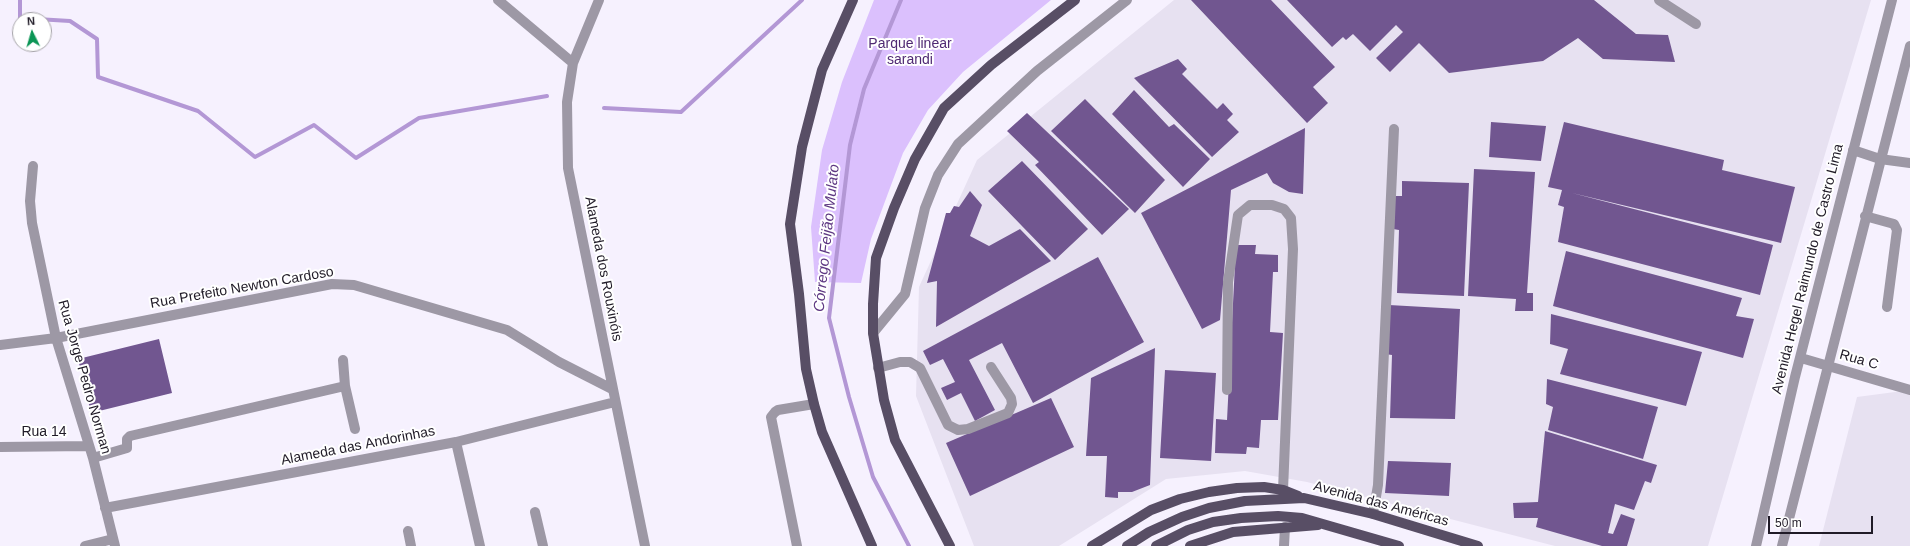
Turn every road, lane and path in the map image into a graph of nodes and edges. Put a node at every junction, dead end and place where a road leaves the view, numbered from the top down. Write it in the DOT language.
graph roads {
  1 [pos="498,0"];
  2 [pos="599,0"];
  3 [pos="853,0"];
  4 [pos="1075,0"];
  5 [pos="1127,0"];
  6 [pos="1659,0"];
  7 [pos="1892,0"];
  8 [pos="1696,24"];
  9 [pos="1910,46"];
  10 [pos="573,63"];
  11 [pos="1394,129"];
  12 [pos="1853,150"];
  13 [pos="1880,159"];
  14 [pos="1910,163"];
  15 [pos="33,166"];
  16 [pos="1865,216"];
  17 [pos="1887,307"];
  18 [pos="873,333"];
  19 [pos="56,338"];
  20 [pos="0,345"];
  21 [pos="1801,358"];
  22 [pos="343,360"];
  23 [pos="1827,366"];
  24 [pos="991,367"];
  25 [pos="878,368"];
  26 [pos="345,386"];
  27 [pos="612,389"];
  28 [pos="1227,390"];
  29 [pos="1910,390"];
  30 [pos="615,402"];
  31 [pos="814,404"];
  32 [pos="355,429"];
  33 [pos="456,442"];
  34 [pos="88,446"];
  35 [pos="0,447"];
  36 [pos="93,458"];
  37 [pos="1283,490"];
  38 [pos="1304,498"];
  39 [pos="105,508"];
  40 [pos="535,512"];
  41 [pos="1374,514"];
  42 [pos="1328,524"];
  43 [pos="1285,527"];
  44 [pos="408,531"];
  45 [pos="114,543"];
  46 [pos="871,545"];
  47 [pos="85,546"];
  48 [pos="411,546"];
  49 [pos="480,546"];
  50 [pos="543,546"];
  51 [pos="645,546"];
  52 [pos="797,546"];
  53 [pos="950,546"];
  54 [pos="1092,546"];
  55 [pos="1127,546"];
  56 [pos="1156,546"];
  57 [pos="1190,546"];
  58 [pos="1284,546"];
  59 [pos="1399,546"];
  60 [pos="1478,546"];
  61 [pos="1756,546"];
  62 [pos="1782,546"];
  1 -- 10 [label="street"];
  2 -- 10 [label="street, Alameda dos Rouxinóis"];
  3 -- 31 [label="main road"];
  4 -- 18 [label="main road"];
  5 -- 18 [label="street"];
  6 -- 8 [label="street"];
  7 -- 12 [label="street, Avenida Hegel Raimundo de Castro Lima"];
  9 -- 13 [label="street"];
  10 -- 27 [label="street, Alameda dos Rouxinóis"];
  11 -- 41 [label="street"];
  12 -- 13 [label="street"];
  12 -- 21 [label="street, Avenida Hegel Raimundo de Castro Lima"];
  13 -- 14 [label="street"];
  13 -- 16 [label="street"];
  15 -- 19 [label="street, Rua Jorge Pedro Norman"];
  16 -- 17 [label="street"];
  16 -- 23 [label="street"];
  18 -- 25 [label="main road"];
  19 -- 20 [label="street, Rua Prefeito Newton Cardoso"];
  19 -- 27 [label="street, Rua Prefeito Newton Cardoso"];
  19 -- 34 [label="street, Rua Jorge Pedro Norman"];
  21 -- 23 [label="street, Rua C"];
  21 -- 61 [label="street, Avenida Hegel Raimundo de Castro Lima"];
  22 -- 26 [label="street"];
  23 -- 29 [label="street, Rua C"];
  23 -- 62 [label="street"];
  24 -- 25 [label="street"];
  25 -- 53 [label="main road"];
  26 -- 32 [label="street"];
  26 -- 36 [label="street"];
  27 -- 30 [label="street, Alameda dos Rouxinóis"];
  28 -- 37 [label="street"];
  30 -- 33 [label="street, Alameda das Andorinhas"];
  30 -- 51 [label="street, Alameda dos Rouxinóis"];
  31 -- 46 [label="main road"];
  31 -- 52 [label="street"];
  33 -- 39 [label="street, Alameda das Andorinhas"];
  33 -- 49 [label="street"];
  34 -- 35 [label="street, Rua 14"];
  34 -- 36 [label="street, Rua Jorge Pedro Norman"];
  36 -- 39 [label="street, Rua Jorge Pedro Norman"];
  37 -- 38 [label="main road"];
  37 -- 54 [label="main road"];
  38 -- 41 [label="main road, Avenida das Américas"];
  38 -- 55 [label="main road, Avenida das Américas"];
  39 -- 45 [label="street, Rua Jorge Pedro Norman"];
  40 -- 50 [label="street"];
  41 -- 60 [label="main road, Avenida das Américas"];
  42 -- 43 [label="main road"];
  42 -- 56 [label="main road"];
  42 -- 59 [label="main road"];
  43 -- 57 [label="main road"];
  43 -- 58 [label="street"];
  44 -- 48 [label="street"];
  45 -- 47 [label="street"];
}
